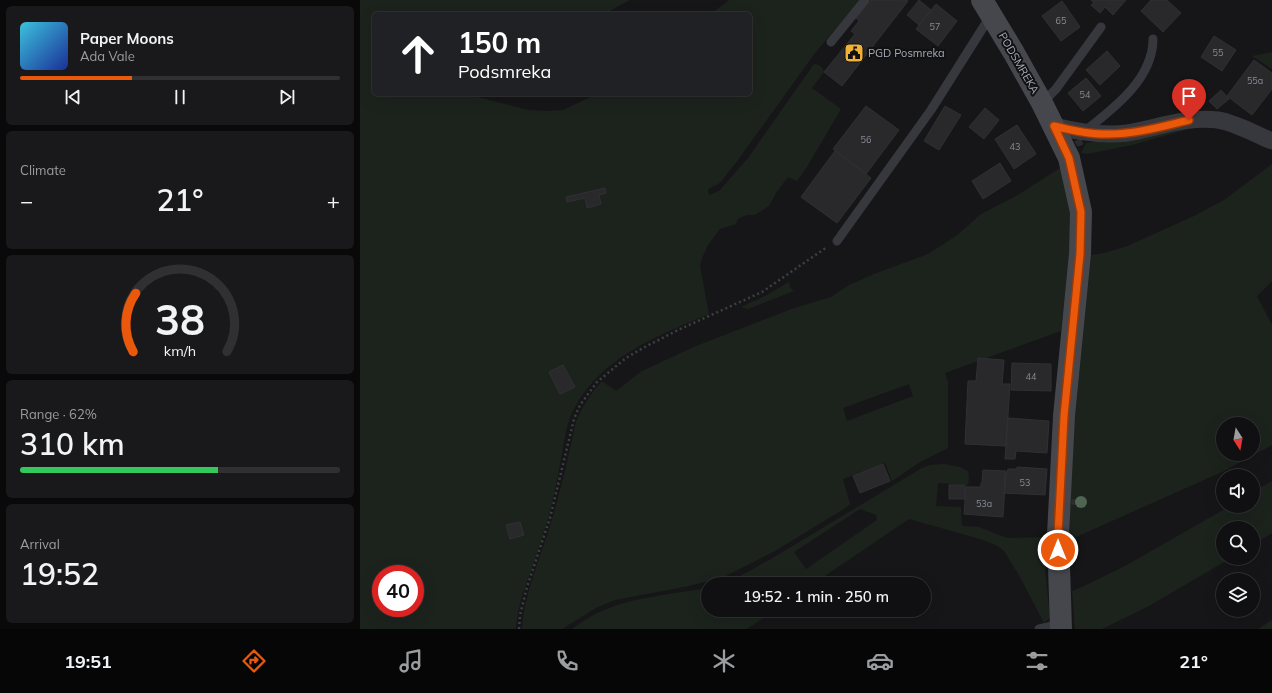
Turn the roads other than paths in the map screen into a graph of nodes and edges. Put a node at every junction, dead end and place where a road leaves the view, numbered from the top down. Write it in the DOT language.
graph roads {
  1 [pos="865,0"];
  2 [pos="987,7"];
  3 [pos="1101,27"];
  4 [pos="1153,39"];
  5 [pos="831,42"];
  6 [pos="1042,103"];
  7 [pos="1054,126"];
  8 [pos="1084,132"];
  9 [pos="1272,141"];
  10 [pos="837,240"];
  11 [pos="1061,627"];
  12 [pos="1039,629"];
  1 -- 5 [label="lane"];
  2 -- 6 [label="street, PODSMREKA"];
  2 -- 10 [label="lane"];
  3 -- 6 [label="lane"];
  4 -- 8 [label="lane"];
  6 -- 7 [label="street, PODSMREKA"];
  7 -- 8 [label="street"];
  7 -- 11 [label="street, PODSMREKA"];
  8 -- 9 [label="street"];
  11 -- 12 [label="lane"];
}
